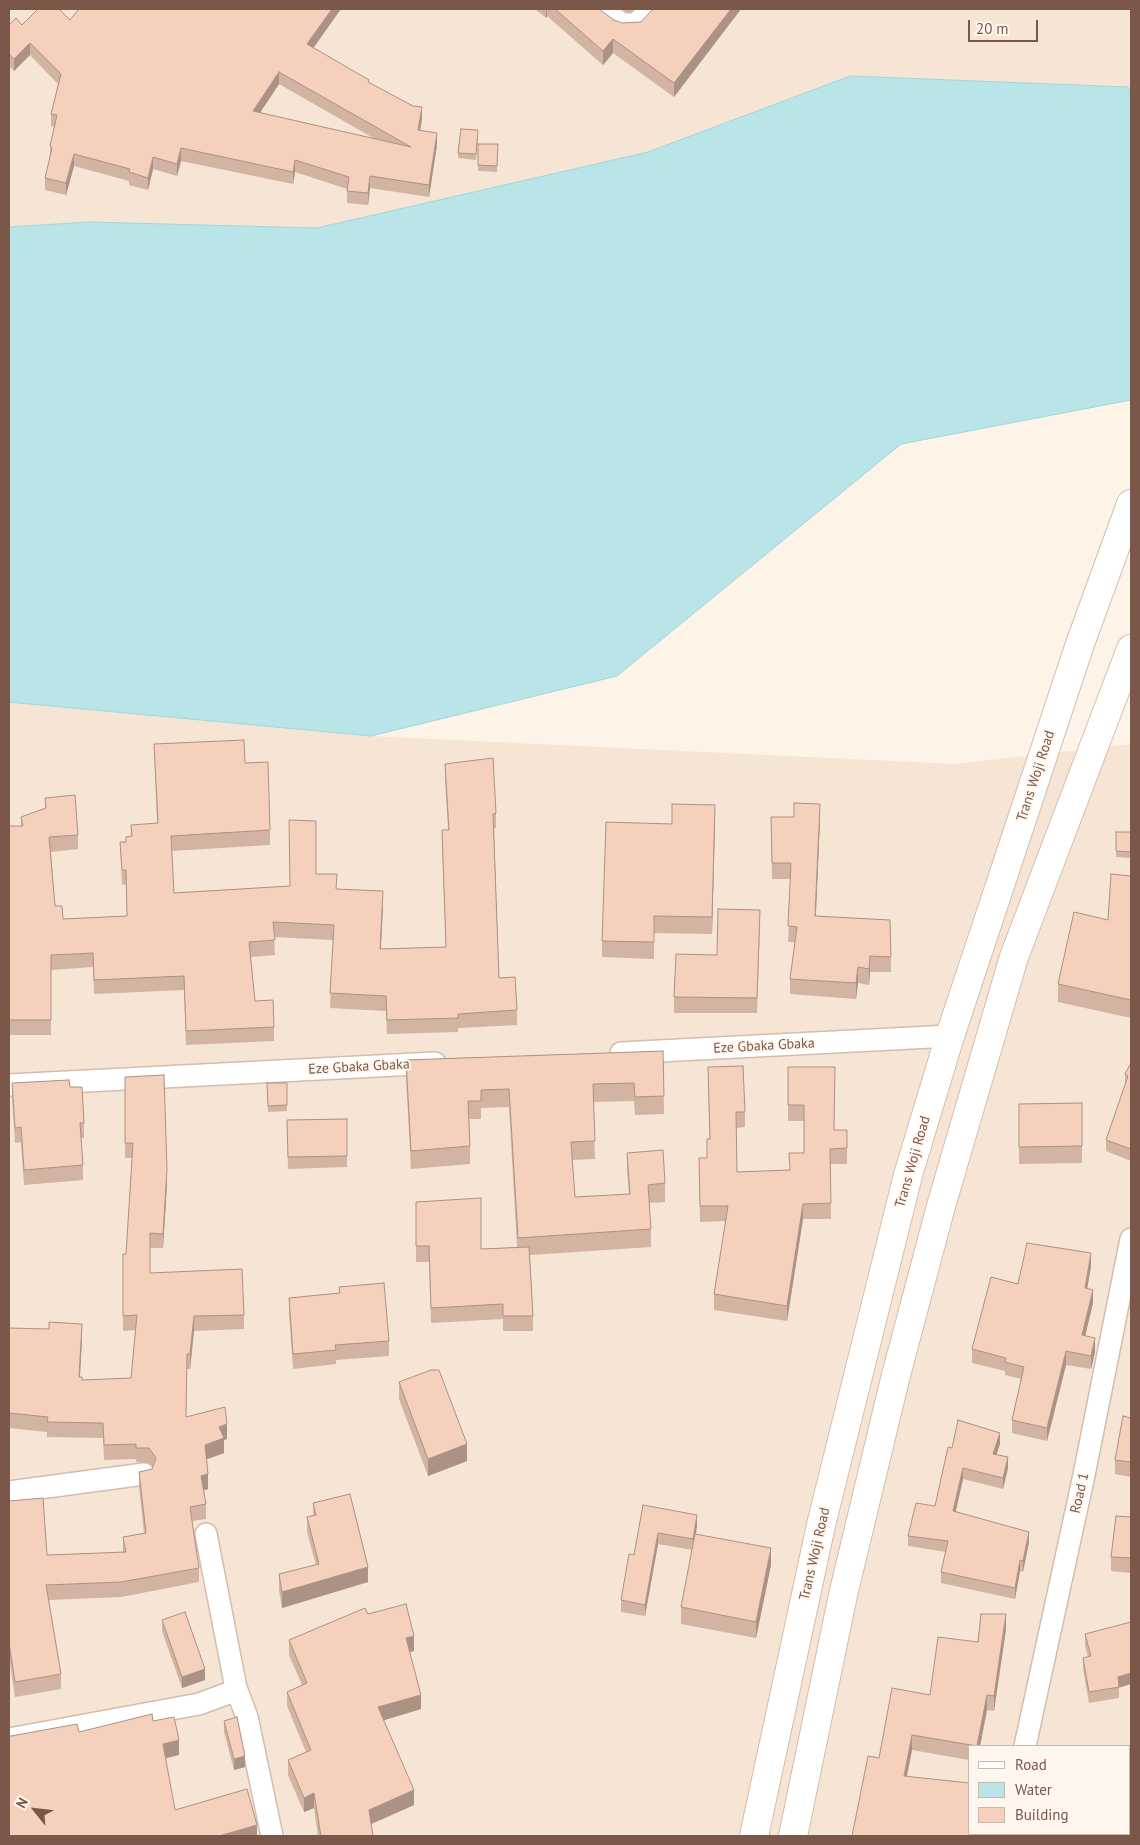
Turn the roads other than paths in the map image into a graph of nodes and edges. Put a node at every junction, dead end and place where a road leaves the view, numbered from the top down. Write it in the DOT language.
graph roads {
  1 [pos="602,9"];
  2 [pos="651,9"];
  3 [pos="1131,504"];
  4 [pos="1130,653"];
  5 [pos="950,1036"];
  6 [pos="600,1054"];
  7 [pos="455,1062"];
  8 [pos="9,1085"];
  9 [pos="1131,1239"];
  10 [pos="144,1474"];
  11 [pos="9,1492"];
  12 [pos="824,1509"];
  13 [pos="862,1516"];
  14 [pos="206,1534"];
  15 [pos="236,1688"];
  16 [pos="776,1733"];
  17 [pos="9,1739"];
  18 [pos="811,1745"];
  19 [pos="1024,1745"];
  20 [pos="272,1836"];
  21 [pos="754,1836"];
  22 [pos="793,1836"];
  1 -- 2 [label="street"];
  3 -- 5 [label="main road, Trans Woji Road"];
  4 -- 13 [label="main road"];
  5 -- 6 [label="street, Eze Gbaka Gbaka"];
  5 -- 12 [label="main road, Trans Woji Road"];
  7 -- 8 [label="street, Eze Gbaka Gbaka"];
  9 -- 19 [label="street, Road 1"];
  10 -- 11 [label="street"];
  12 -- 13 [label="main road"];
  12 -- 16 [label="main road, Trans Woji Road"];
  13 -- 18 [label="main road"];
  14 -- 15 [label="street"];
  15 -- 17 [label="street"];
  15 -- 20 [label="street"];
  16 -- 18 [label="main road"];
  16 -- 21 [label="main road, Trans Woji Road"];
  18 -- 22 [label="main road"];
}
